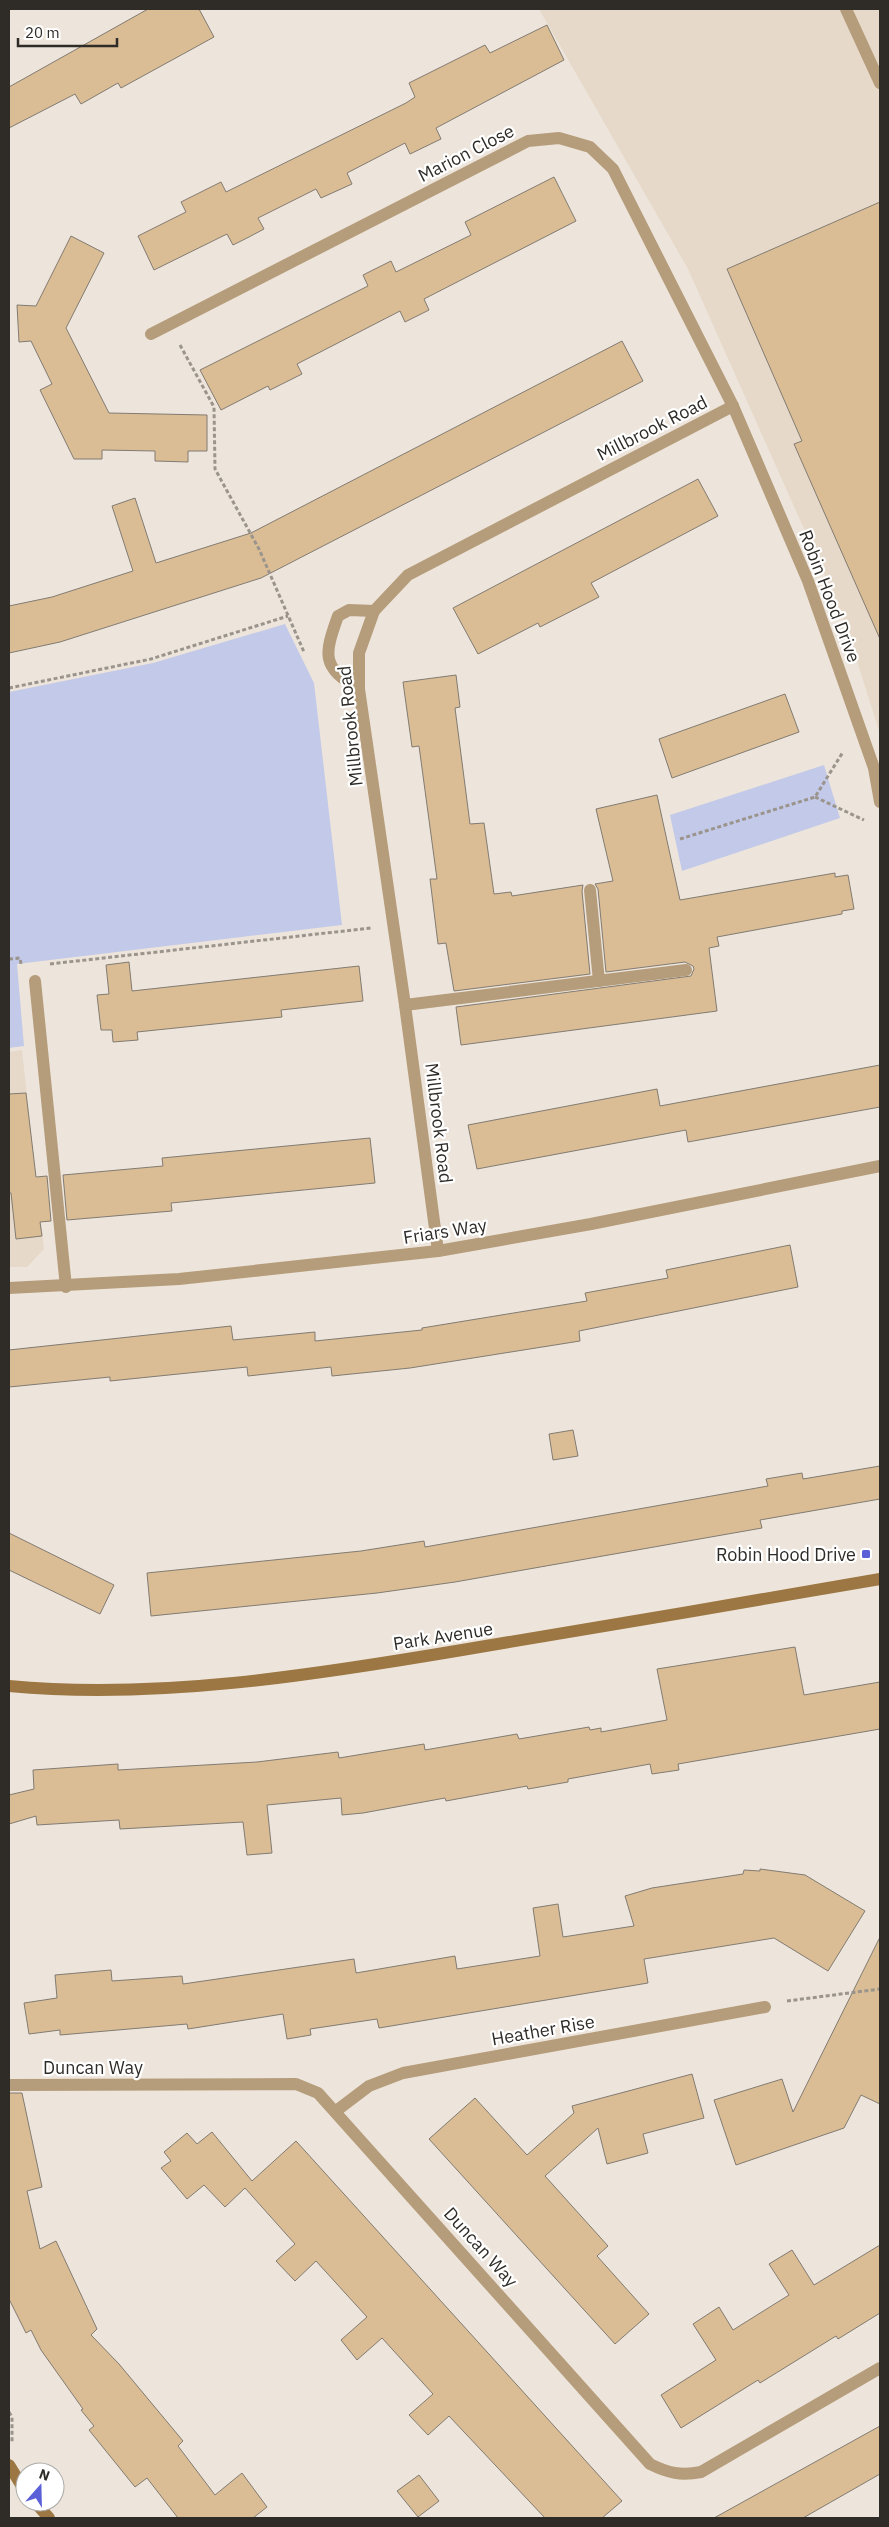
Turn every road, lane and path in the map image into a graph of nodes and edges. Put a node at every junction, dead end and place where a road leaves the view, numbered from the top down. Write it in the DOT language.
graph roads {
  1 [pos="846,9"];
  2 [pos="880,83"];
  3 [pos="169,325"];
  4 [pos="151,334"];
  5 [pos="733,406"];
  6 [pos="374,612"];
  7 [pos="288,616"];
  8 [pos="304,653"];
  9 [pos="9,688"];
  10 [pos="359,689"];
  11 [pos="859,726"];
  12 [pos="815,797"];
  13 [pos="880,802"];
  14 [pos="872,824"];
  15 [pos="680,838"];
  16 [pos="590,890"];
  17 [pos="394,925"];
  18 [pos="9,959"];
  19 [pos="44,965"];
  20 [pos="28,966"];
  21 [pos="686,970"];
  22 [pos="35,981"];
  23 [pos="598,981"];
  24 [pos="405,1005"];
  25 [pos="880,1166"];
  26 [pos="438,1251"];
  27 [pos="66,1287"];
  28 [pos="9,1288"];
  29 [pos="880,1579"];
  30 [pos="9,1686"];
  31 [pos="880,1989"];
  32 [pos="765,2007"];
  33 [pos="9,2085"];
  34 [pos="336,2110"];
  35 [pos="880,2368"];
  1 -- 2 [label="street"];
  3 -- 4 [label="street, Marion Close"];
  3 -- 5 [label="street, Marion Close"];
  3 -- 7 [label="path"];
  5 -- 6 [label="street, Millbrook Road"];
  5 -- 11 [label="street, Robin Hood Drive"];
  6 -- 10 [label="street, Millbrook Road"];
  6 -- 10 [label="street"];
  7 -- 8 [label="path"];
  7 -- 9 [label="path"];
  10 -- 17 [label="street, Millbrook Road"];
  11 -- 12 [label="path"];
  11 -- 13 [label="street, Robin Hood Drive"];
  12 -- 14 [label="path"];
  12 -- 15 [label="path"];
  16 -- 23 [label="street"];
  17 -- 19 [label="path"];
  17 -- 24 [label="street, Millbrook Road"];
  18 -- 20 [label="path"];
  21 -- 23 [label="street"];
  22 -- 27 [label="street"];
  23 -- 24 [label="street"];
  24 -- 26 [label="street, Millbrook Road"];
  25 -- 26 [label="street, Friars Way"];
  26 -- 27 [label="street, Friars Way"];
  27 -- 28 [label="street, Friars Way"];
  29 -- 30 [label="street, Park Avenue"];
  31 -- 32 [label="path"];
  32 -- 34 [label="street, Heather Rise"];
  33 -- 34 [label="street, Duncan Way"];
  34 -- 35 [label="street, Duncan Way"];
}
